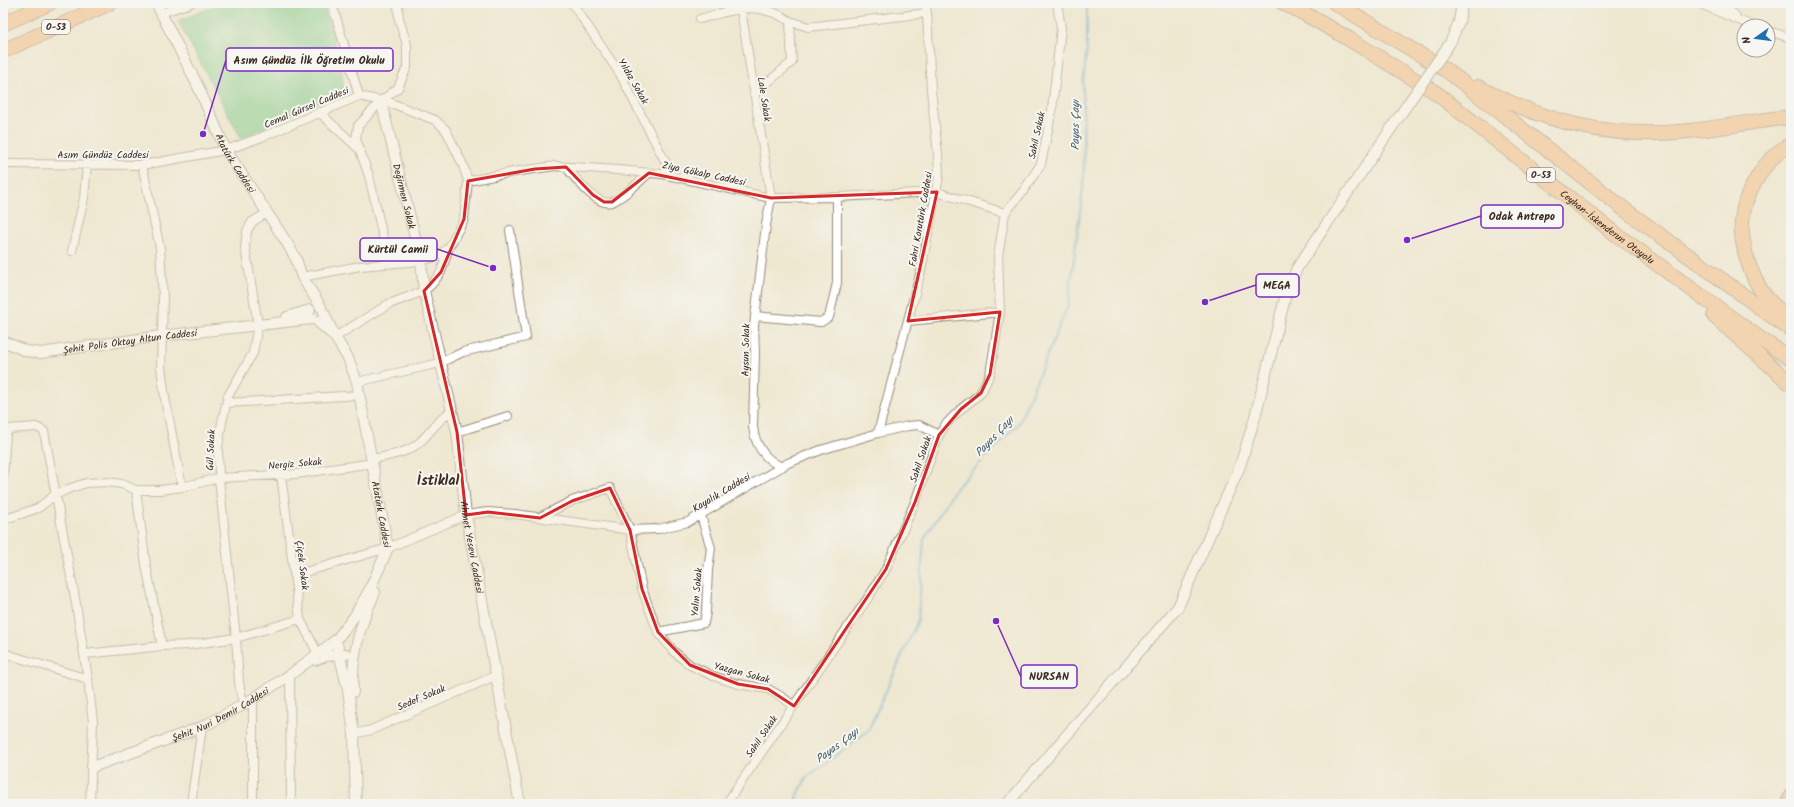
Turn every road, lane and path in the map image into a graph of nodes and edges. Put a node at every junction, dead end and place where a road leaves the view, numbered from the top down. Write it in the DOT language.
graph roads {
  1 [pos="50,3"];
  2 [pos="110,3"];
  3 [pos="156,3"];
  4 [pos="191,3"];
  5 [pos="332,3"];
  6 [pos="398,3"];
  7 [pos="572,3"];
  8 [pos="925,3"];
  9 [pos="1056,3"];
  10 [pos="1283,3"];
  11 [pos="1335,3"];
  12 [pos="1462,3"];
  13 [pos="1698,3"];
  14 [pos="1719,3"];
  15 [pos="741,5"];
  16 [pos="161,13"];
  17 [pos="928,13"];
  18 [pos="1362,18"];
  19 [pos="1739,18"];
  20 [pos="700,19"];
  21 [pos="1736,19"];
  22 [pos="790,21"];
  23 [pos="3,24"];
  24 [pos="1776,33"];
  25 [pos="1791,38"];
  26 [pos="3,51"];
  27 [pos="754,94"];
  28 [pos="359,96"];
  29 [pos="381,101"];
  30 [pos="319,112"];
  31 [pos="1791,117"];
  32 [pos="1791,144"];
  33 [pos="358,148"];
  34 [pos="226,150"];
  35 [pos="3,164"];
  36 [pos="87,164"];
  37 [pos="142,165"];
  38 [pos="566,167"];
  39 [pos="649,173"];
  40 [pos="667,175"];
  41 [pos="468,181"];
  42 [pos="937,192"];
  43 [pos="771,198"];
  44 [pos="837,198"];
  45 [pos="267,213"];
  46 [pos="1005,213"];
  47 [pos="1609,229"];
  48 [pos="510,230"];
  49 [pos="449,247"];
  50 [pos="72,251"];
  51 [pos="421,261"];
  52 [pos="389,263"];
  53 [pos="302,277"];
  54 [pos="424,291"];
  55 [pos="1000,312"];
  56 [pos="316,313"];
  57 [pos="755,316"];
  58 [pos="1791,320"];
  59 [pos="908,321"];
  60 [pos="258,324"];
  61 [pos="1791,330"];
  62 [pos="161,336"];
  63 [pos="335,337"];
  64 [pos="3,341"];
  65 [pos="1791,360"];
  66 [pos="440,363"];
  67 [pos="357,382"];
  68 [pos="1791,384"];
  69 [pos="360,395"];
  70 [pos="227,403"];
  71 [pos="452,410"];
  72 [pos="508,416"];
  73 [pos="457,432"];
  74 [pos="878,433"];
  75 [pos="939,435"];
  76 [pos="373,461"];
  77 [pos="782,467"];
  78 [pos="281,475"];
  79 [pos="3,476"];
  80 [pos="219,478"];
  81 [pos="182,487"];
  82 [pos="136,490"];
  83 [pos="56,495"];
  84 [pos="466,514"];
  85 [pos="701,516"];
  86 [pos="540,518"];
  87 [pos="3,520"];
  88 [pos="630,530"];
  89 [pos="388,548"];
  90 [pos="295,575"];
  91 [pos="300,619"];
  92 [pos="658,632"];
  93 [pos="339,636"];
  94 [pos="236,638"];
  95 [pos="162,646"];
  96 [pos="356,646"];
  97 [pos="3,653"];
  98 [pos="84,654"];
  99 [pos="318,654"];
  100 [pos="340,654"];
  101 [pos="293,672"];
  102 [pos="495,676"];
  103 [pos="88,679"];
  104 [pos="253,698"];
  105 [pos="243,705"];
  106 [pos="794,706"];
  107 [pos="202,727"];
  108 [pos="354,734"];
  109 [pos="92,767"];
  110 [pos="1791,796"];
  111 [pos="90,804"];
  112 [pos="191,804"];
  113 [pos="253,804"];
  114 [pos="291,804"];
  115 [pos="356,804"];
  116 [pos="520,804"];
  117 [pos="726,804"];
  118 [pos="1007,804"];
  119 [pos="1788,804"];
  1 -- 23 [label="highway, O-53"];
  2 -- 26 [label="highway, O-53"];
  3 -- 16 [label="street, Atatürk Caddesi"];
  4 -- 16 [label="street"];
  5 -- 28 [label="street"];
  6 -- 29 [label="street"];
  7 -- 40 [label="street, Yıldız Sokak"];
  8 -- 17 [label="street, Fahri Korutürk Caddesi"];
  9 -- 46 [label="street, Sahil Sokak"];
  10 -- 47 [label="highway, Ceyhan-İskenderun Otoyolu / O-53"];
  11 -- 18 [label="highway, O-53"];
  12 -- 118 [label="street, bridge"];
  13 -- 21 [label="street"];
  14 -- 19 [label="street"];
  15 -- 20 [label="street"];
  15 -- 22 [label="street"];
  15 -- 27 [label="street, Lale Sokak"];
  16 -- 34 [label="street, Atatürk Caddesi"];
  17 -- 22 [label="street"];
  17 -- 42 [label="street, Fahri Korutürk Caddesi"];
  18 -- 31 [label="highway"];
  18 -- 61 [label="highway, O-53"];
  22 -- 27 [label="street"];
  24 -- 25 [label="street"];
  27 -- 43 [label="street, Lale Sokak"];
  28 -- 29 [label="street, Cemal Gürsel Caddesi"];
  28 -- 30 [label="street, Cemal Gürsel Caddesi"];
  29 -- 33 [label="street"];
  29 -- 41 [label="street, Cemal Gürsel Caddesi"];
  29 -- 51 [label="street, Değirmen Sokak"];
  30 -- 33 [label="street"];
  30 -- 34 [label="street, Cemal Gürsel Caddesi"];
  32 -- 58 [label="highway"];
  33 -- 52 [label="street"];
  34 -- 37 [label="street, Asım Gündüz Caddesi"];
  34 -- 45 [label="street, Atatürk Caddesi"];
  35 -- 36 [label="street, Asım Gündüz Caddesi"];
  36 -- 37 [label="street, Asım Gündüz Caddesi"];
  36 -- 50 [label="street"];
  37 -- 62 [label="street"];
  38 -- 39 [label="street, Ziya Gökalp Caddesi"];
  38 -- 39 [label="street"];
  38 -- 41 [label="street, Ziya Gökalp Caddesi"];
  39 -- 40 [label="street, Ziya Gökalp Caddesi"];
  40 -- 43 [label="street, Ziya Gökalp Caddesi"];
  41 -- 49 [label="street, Cemal Gürsel Caddesi"];
  42 -- 44 [label="street, Ziya Gökalp Caddesi"];
  42 -- 46 [label="street"];
  42 -- 59 [label="street, Fahri Korutürk Caddesi"];
  43 -- 44 [label="street, Ziya Gökalp Caddesi"];
  43 -- 57 [label="street, Aysun Sokak"];
  44 -- 57 [label="street"];
  45 -- 53 [label="street, Atatürk Caddesi"];
  45 -- 60 [label="street, Gül Sokak"];
  46 -- 55 [label="street, Sahil Sokak"];
  47 -- 65 [label="highway, Ceyhan-İskenderun Otoyolu / O-53"];
  47 -- 68 [label="highway"];
  48 -- 66 [label="street"];
  49 -- 51 [label="street, Cemal Gürsel Caddesi"];
  49 -- 54 [label="street"];
  51 -- 52 [label="street, Cemal Gürsel Caddesi"];
  51 -- 54 [label="street, Değirmen Sokak"];
  52 -- 53 [label="street, Cemal Gürsel Caddesi"];
  53 -- 56 [label="street, Atatürk Caddesi"];
  54 -- 63 [label="street"];
  54 -- 66 [label="street, Ahmet Yesevi Caddesi"];
  55 -- 59 [label="street"];
  55 -- 75 [label="street, Sahil Sokak"];
  56 -- 60 [label="street, Şehit Polis Oktay Altun Caddesi"];
  56 -- 63 [label="street, Atatürk Caddesi"];
  57 -- 77 [label="street, Aysun Sokak"];
  59 -- 74 [label="street, Fahri Korutürk Caddesi"];
  60 -- 62 [label="street, Şehit Polis Oktay Altun Caddesi"];
  60 -- 70 [label="street, Gül Sokak"];
  62 -- 64 [label="street, Şehit Polis Oktay Altun Caddesi"];
  62 -- 81 [label="street"];
  63 -- 67 [label="street, Atatürk Caddesi"];
  66 -- 67 [label="street"];
  66 -- 71 [label="street, Ahmet Yesevi Caddesi"];
  67 -- 69 [label="street, Atatürk Caddesi"];
  69 -- 70 [label="street"];
  69 -- 76 [label="street, Atatürk Caddesi"];
  70 -- 80 [label="street, Gül Sokak"];
  71 -- 73 [label="street, Ahmet Yesevi Caddesi"];
  71 -- 76 [label="street, Nergiz Sokak"];
  72 -- 73 [label="street"];
  73 -- 84 [label="street, Ahmet Yesevi Caddesi"];
  74 -- 75 [label="street, Kayalık Caddesi"];
  74 -- 77 [label="street, Kayalık Caddesi"];
  75 -- 106 [label="street, Sahil Sokak"];
  76 -- 78 [label="street, Nergiz Sokak"];
  76 -- 89 [label="street, Atatürk Caddesi"];
  77 -- 85 [label="street, Kayalık Caddesi"];
  78 -- 80 [label="street, Nergiz Sokak"];
  78 -- 90 [label="street, Çiçek Sokak"];
  79 -- 83 [label="street"];
  80 -- 81 [label="street, Nergiz Sokak"];
  80 -- 94 [label="street, Gül Sokak"];
  81 -- 82 [label="street, Nergiz Sokak"];
  82 -- 83 [label="street, Nergiz Sokak"];
  82 -- 95 [label="street"];
  83 -- 87 [label="street, Nergiz Sokak"];
  83 -- 98 [label="street"];
  84 -- 86 [label="street, Kayalık Caddesi"];
  84 -- 89 [label="street, Kayalık Caddesi"];
  84 -- 102 [label="street, Ahmet Yesevi Caddesi"];
  85 -- 88 [label="street, Kayalık Caddesi"];
  85 -- 92 [label="street, Yalın Sokak"];
  86 -- 88 [label="street, Kayalık Caddesi"];
  86 -- 88 [label="street, Yazgan Sokak"];
  88 -- 92 [label="street, Yazgan Sokak"];
  89 -- 90 [label="street, Kayalık Caddesi"];
  89 -- 93 [label="street, Atatürk Caddesi"];
  89 -- 96 [label="street"];
  90 -- 91 [label="street, Çiçek Sokak"];
  91 -- 94 [label="street"];
  91 -- 99 [label="street, Çiçek Sokak"];
  92 -- 106 [label="street, Yazgan Sokak"];
  93 -- 96 [label="street"];
  93 -- 99 [label="street, Şehit Nuri Demir Caddesi"];
  93 -- 100 [label="street"];
  94 -- 95 [label="street"];
  94 -- 105 [label="street, Gül Sokak"];
  95 -- 98 [label="street"];
  96 -- 100 [label="street"];
  96 -- 108 [label="street"];
  97 -- 103 [label="street"];
  98 -- 103 [label="street"];
  99 -- 101 [label="street, Şehit Nuri Demir Caddesi"];
  100 -- 101 [label="street"];
  100 -- 108 [label="street"];
  101 -- 104 [label="street, Şehit Nuri Demir Caddesi"];
  101 -- 114 [label="street"];
  102 -- 108 [label="street, Sedef Sokak"];
  102 -- 116 [label="street, Ahmet Yesevi Caddesi"];
  103 -- 109 [label="street"];
  104 -- 105 [label="street, Şehit Nuri Demir Caddesi"];
  104 -- 113 [label="street"];
  105 -- 107 [label="street, Şehit Nuri Demir Caddesi"];
  106 -- 117 [label="street, Sahil Sokak"];
  107 -- 109 [label="street, Şehit Nuri Demir Caddesi"];
  107 -- 112 [label="street"];
  108 -- 115 [label="street"];
  109 -- 111 [label="street"];
  110 -- 119 [label="highway"];
}
